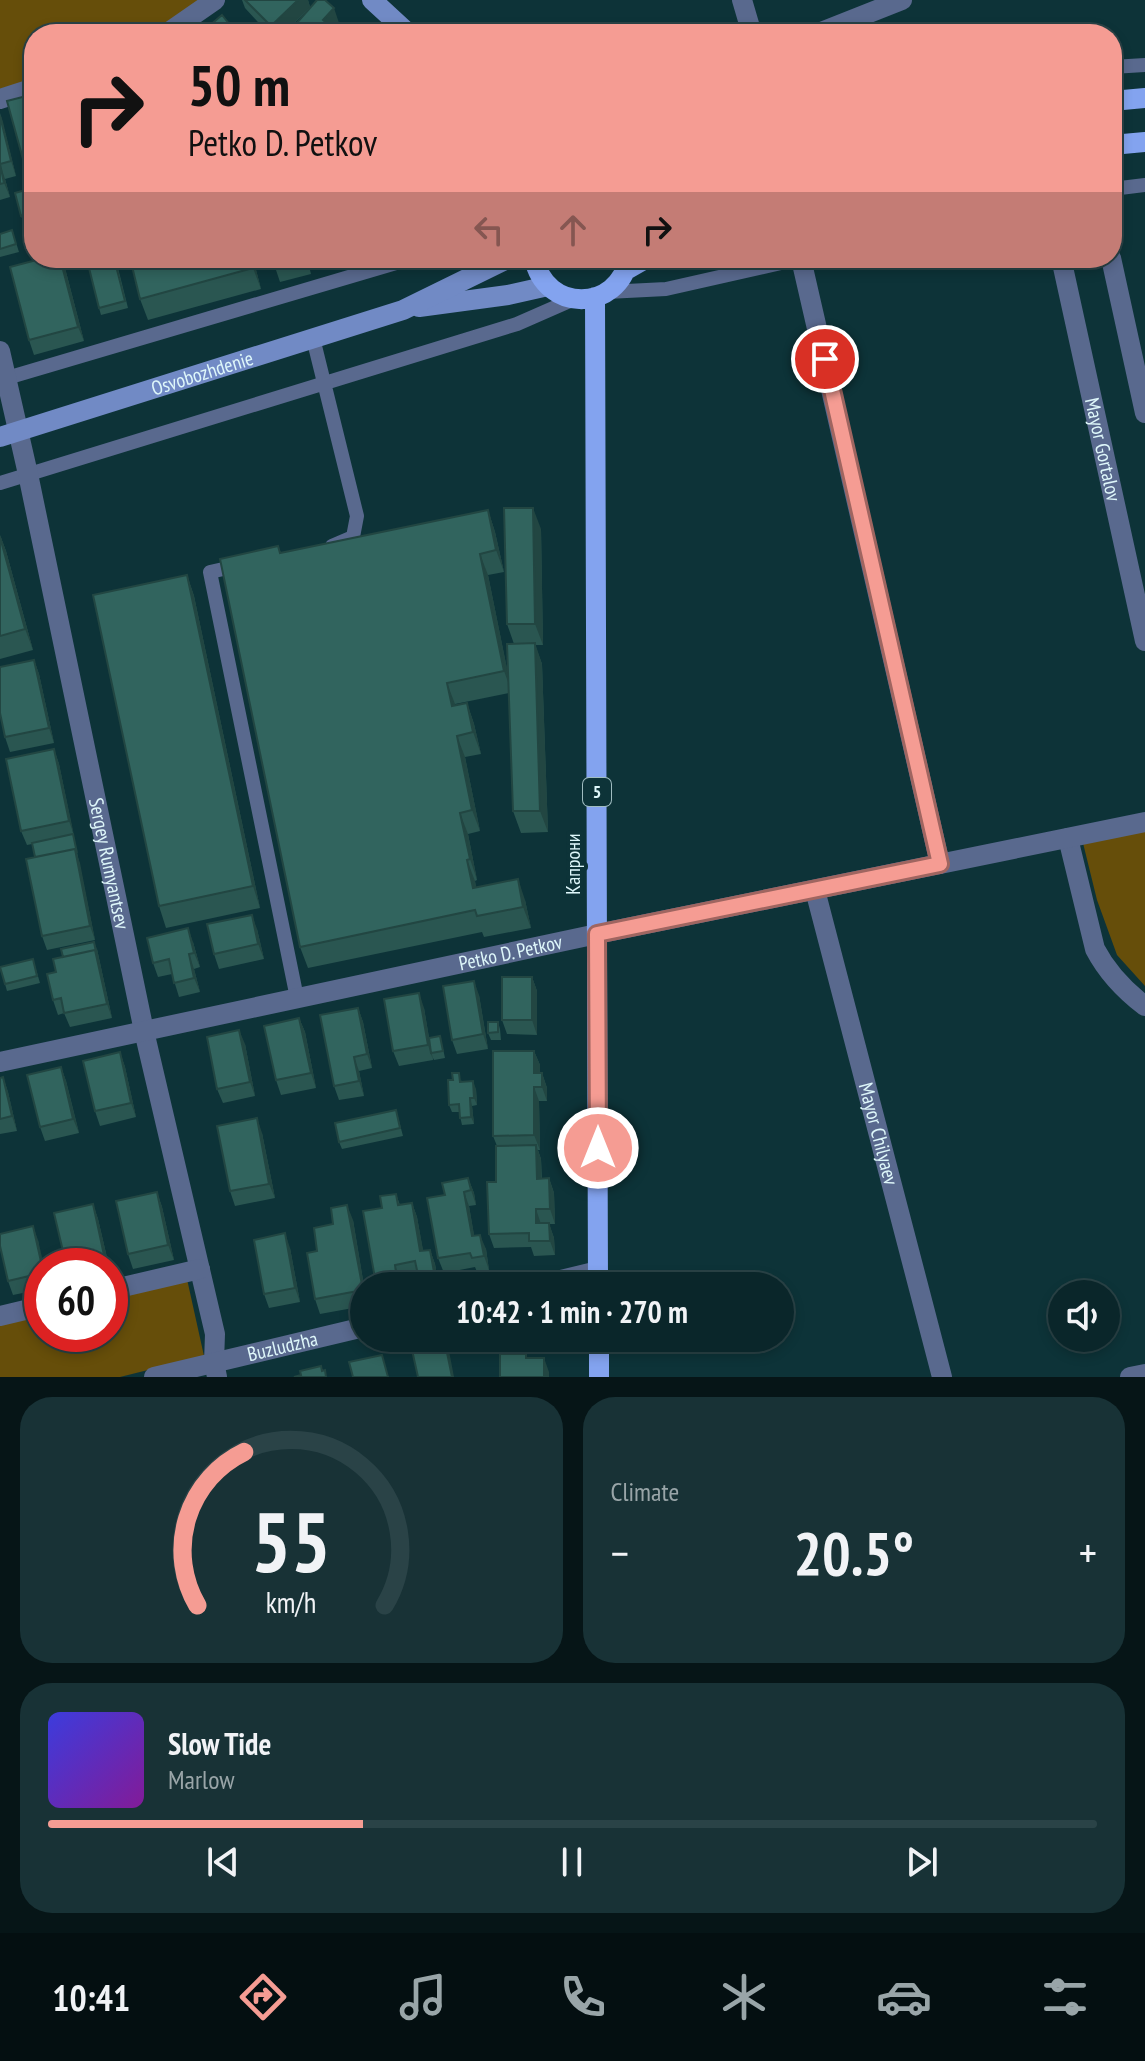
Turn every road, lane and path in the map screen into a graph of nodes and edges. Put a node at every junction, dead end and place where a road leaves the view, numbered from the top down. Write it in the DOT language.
graph roads {
  1 [pos="215,0"];
  2 [pos="372,0"];
  3 [pos="742,0"];
  4 [pos="902,0"];
  5 [pos="180,24"];
  6 [pos="398,24"];
  7 [pos="749,24"];
  8 [pos="841,24"];
  9 [pos="1145,65"];
  10 [pos="1122,66"];
  11 [pos="24,91"];
  12 [pos="1145,98"];
  13 [pos="0,99"];
  14 [pos="1122,100"];
  15 [pos="1145,142"];
  16 [pos="1122,144"];
  17 [pos="1145,185"];
  18 [pos="1122,188"];
  19 [pos="379,268"];
  20 [pos="489,268"];
  21 [pos="537,268"];
  22 [pos="625,268"];
  23 [pos="758,268"];
  24 [pos="804,268"];
  25 [pos="1063,268"];
  26 [pos="1113,268"];
  27 [pos="548,286"];
  28 [pos="601,295"];
  29 [pos="574,299"];
  30 [pos="403,310"];
  31 [pos="313,338"];
  32 [pos="0,351"];
  33 [pos="3,379"];
  34 [pos="325,383"];
  35 [pos="1145,413"];
  36 [pos="9,434"];
  37 [pos="28,474"];
  38 [pos="0,483"];
  39 [pos="316,550"];
  40 [pos="255,562"];
  41 [pos="1145,641"];
  42 [pos="1145,822"];
  43 [pos="1068,838"];
  44 [pos="940,864"];
  45 [pos="815,890"];
  46 [pos="597,934"];
  47 [pos="297,998"];
  48 [pos="1145,1006"];
  49 [pos="144,1031"];
  50 [pos="0,1062"];
  51 [pos="200,1269"];
  52 [pos="598,1272"];
  53 [pos="128,1286"];
  54 [pos="24,1310"];
  55 [pos="0,1316"];
  56 [pos="350,1331"];
  57 [pos="599,1352"];
  58 [pos="216,1370"];
  59 [pos="1145,1374"];
  60 [pos="154,1377"];
  61 [pos="599,1377"];
  62 [pos="942,1377"];
  63 [pos="1130,1377"];
  1 -- 5 [label="street"];
  2 -- 6 [label="main road"];
  3 -- 7 [label="street"];
  4 -- 8 [label="street"];
  9 -- 10 [label="lane"];
  11 -- 13 [label="street"];
  12 -- 14 [label="main road"];
  15 -- 16 [label="main road"];
  17 -- 18 [label="lane"];
  19 -- 33 [label="lane"];
  20 -- 30 [label="main road, Osvobozhdenie"];
  21 -- 27 [label="main road"];
  22 -- 28 [label="main road"];
  23 -- 28 [label="lane"];
  24 -- 44 [label="street"];
  25 -- 41 [label="street, Mayor Gortalov"];
  26 -- 35 [label="street"];
  27 -- 29 [label="main road"];
  27 -- 30 [label="main road, Osvobozhdenie"];
  28 -- 29 [label="main road"];
  28 -- 46 [label="main road, Капрони / 5"];
  29 -- 34 [label="lane"];
  30 -- 31 [label="main road, Osvobozhdenie"];
  31 -- 34 [label="lane"];
  31 -- 36 [label="main road, Osvobozhdenie"];
  32 -- 33 [label="street, Sergey Rumyantsev"];
  33 -- 36 [label="street, Sergey Rumyantsev"];
  34 -- 37 [label="lane"];
  34 -- 39 [label="lane"];
  36 -- 37 [label="street, Sergey Rumyantsev"];
  37 -- 38 [label="lane"];
  37 -- 49 [label="street, Sergey Rumyantsev"];
  40 -- 47 [label="lane"];
  42 -- 43 [label="street, Petko D. Petkov"];
  43 -- 44 [label="street, Petko D. Petkov"];
  43 -- 48 [label="street"];
  44 -- 45 [label="street, Petko D. Petkov"];
  45 -- 46 [label="street, Petko D. Petkov"];
  45 -- 62 [label="street, Mayor Chilyaev"];
  46 -- 47 [label="street, Petko D. Petkov"];
  46 -- 52 [label="main road, Капрони / 5"];
  47 -- 49 [label="street, Petko D. Petkov"];
  49 -- 50 [label="street, Petko D. Petkov"];
  49 -- 51 [label="street, Sergey Rumyantsev"];
  51 -- 53 [label="street"];
  51 -- 58 [label="street, Sergey Rumyantsev"];
  54 -- 55 [label="street"];
  56 -- 58 [label="street, Buzludzha"];
  57 -- 61 [label="main road"];
  58 -- 60 [label="street, Buzludzha"];
  59 -- 63 [label="street"];
}
